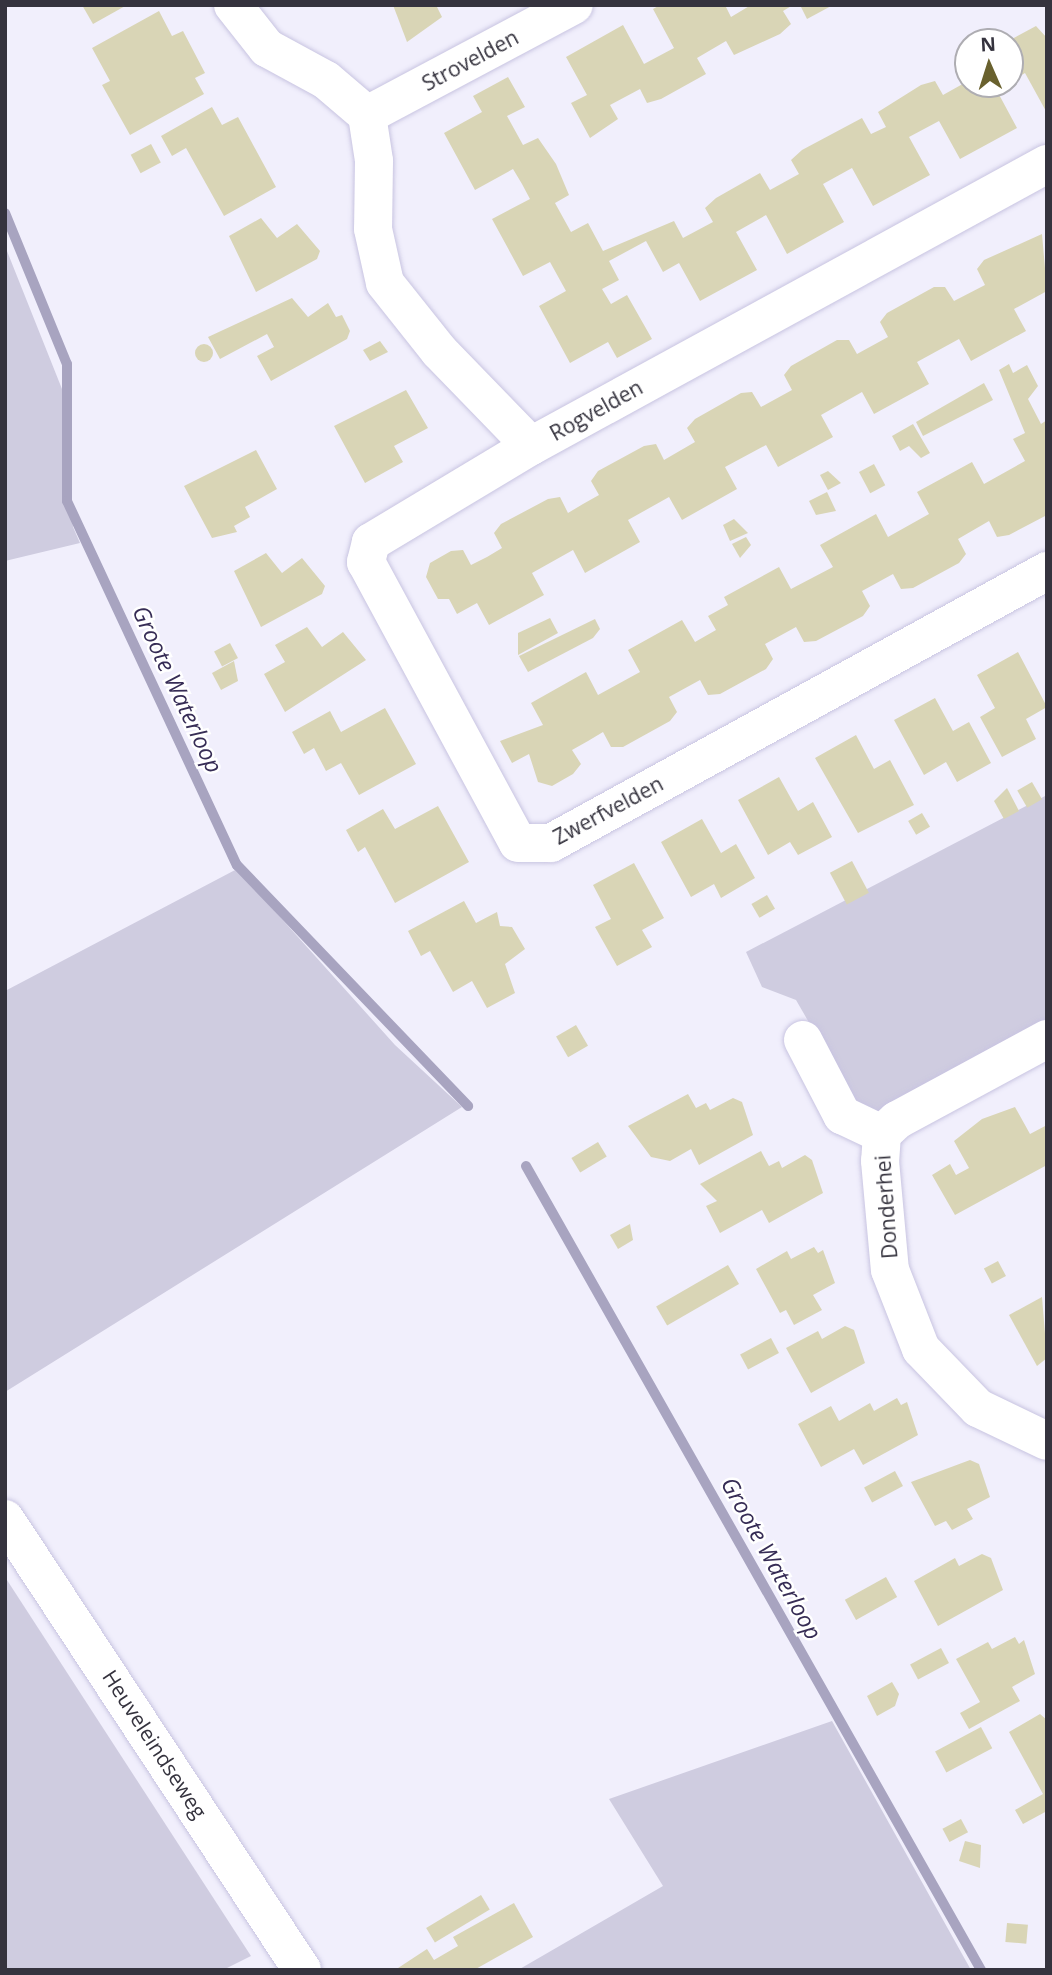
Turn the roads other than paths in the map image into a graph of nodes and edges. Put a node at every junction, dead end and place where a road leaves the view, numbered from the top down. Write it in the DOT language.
graph roads {
  1 [pos="233,5"];
  2 [pos="574,5"];
  3 [pos="367,115"];
  4 [pos="1047,164"];
  5 [pos="531,446"];
  6 [pos="1047,571"];
  7 [pos="1047,1039"];
  8 [pos="803,1040"];
  9 [pos="882,1134"];
  10 [pos="1047,1441"];
  11 [pos="5,1520"];
  12 [pos="302,1970"];
  1 -- 3 [label="street"];
  2 -- 3 [label="street, Strovelden"];
  3 -- 5 [label="street, Rogvelden"];
  4 -- 5 [label="street, Rogvelden"];
  5 -- 6 [label="street, Zwerfvelden"];
  7 -- 9 [label="street, Donderhei"];
  8 -- 9 [label="street"];
  9 -- 10 [label="street, Donderhei"];
  11 -- 12 [label="street, Heuveleindseweg"];
}
